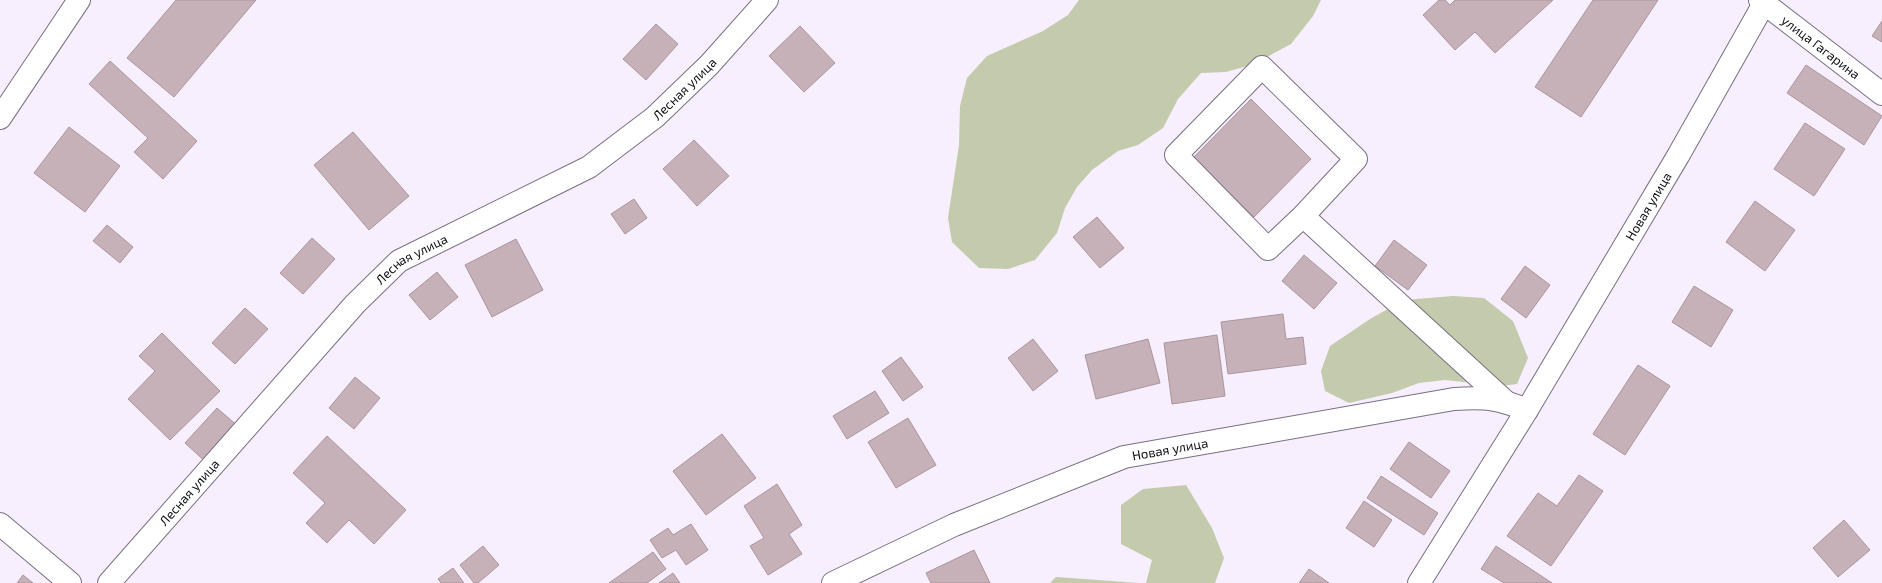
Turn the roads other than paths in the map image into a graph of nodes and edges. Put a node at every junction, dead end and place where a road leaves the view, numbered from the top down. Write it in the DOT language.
graph roads {
  1 [pos="79,0"];
  2 [pos="767,0"];
  3 [pos="1763,1"];
  4 [pos="1882,94"];
  5 [pos="0,118"];
  6 [pos="1302,216"];
  7 [pos="1505,401"];
  8 [pos="1527,410"];
  9 [pos="0,524"];
  10 [pos="70,583"];
  11 [pos="109,583"];
  12 [pos="833,583"];
  13 [pos="1419,583"];
  1 -- 5 [label="street"];
  2 -- 11 [label="street, Лесная улица"];
  3 -- 4 [label="street, улица Гагарина"];
  3 -- 8 [label="street, Новая улица"];
  6 -- 6 [label="street"];
  6 -- 7 [label="street"];
  7 -- 8 [label="street, Новая улица"];
  7 -- 12 [label="street, Новая улица"];
  8 -- 13 [label="street, Новая улица"];
  9 -- 10 [label="street"];
}
